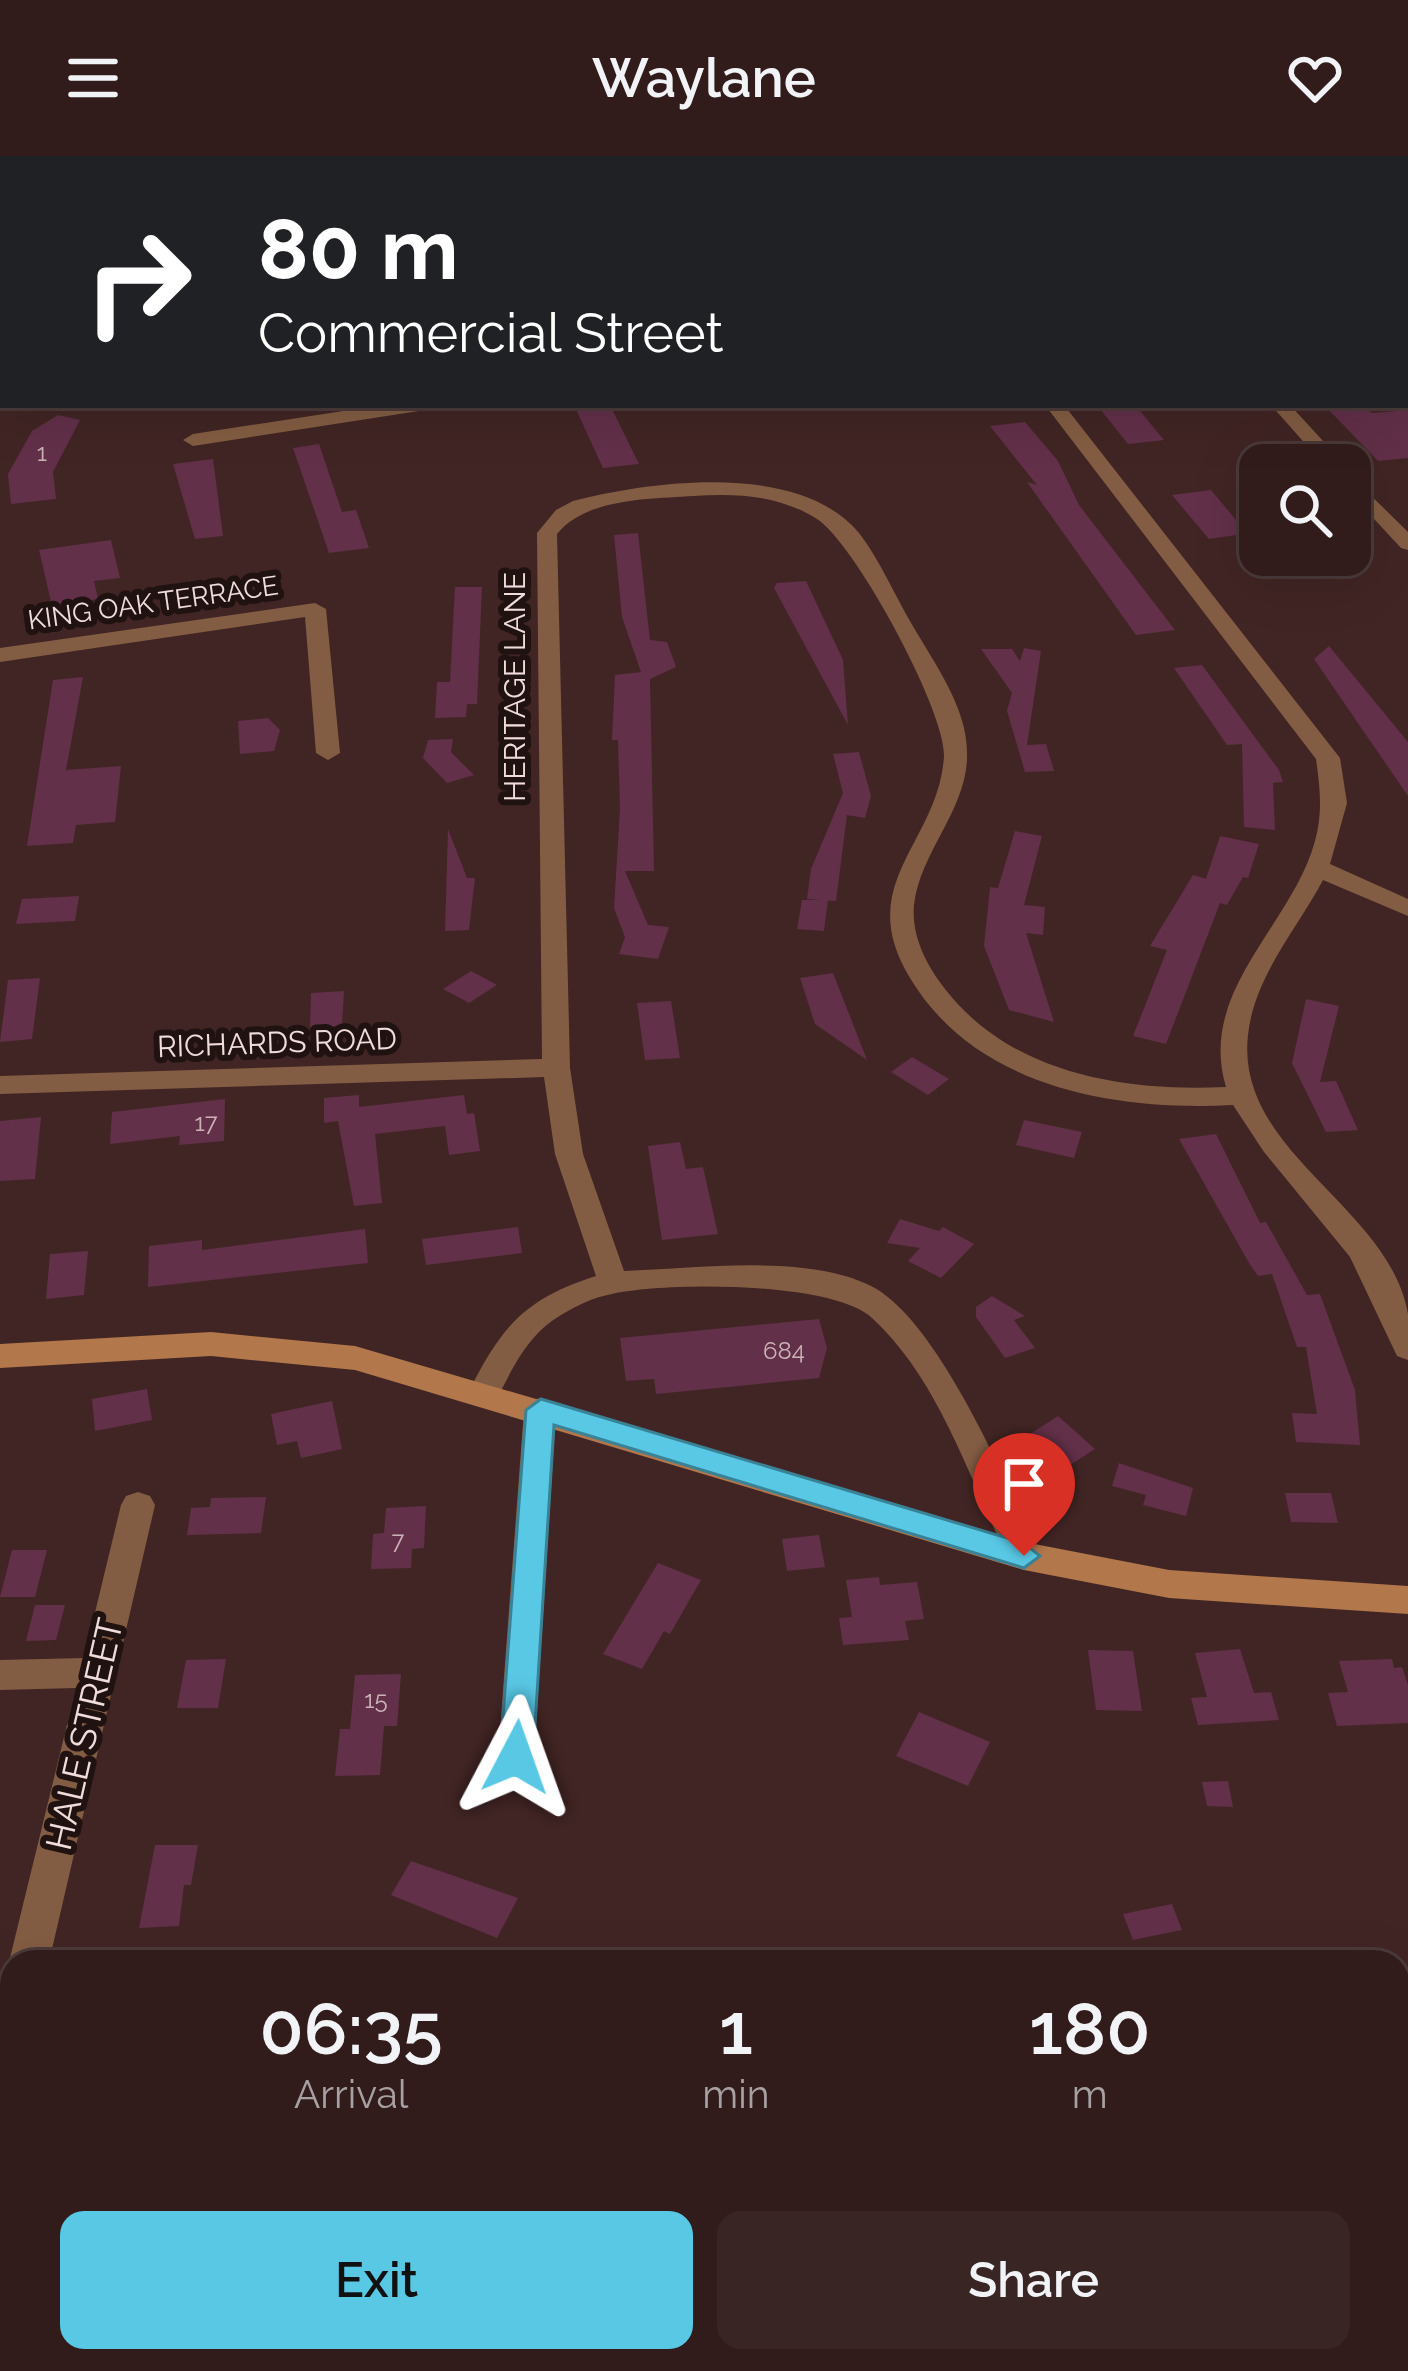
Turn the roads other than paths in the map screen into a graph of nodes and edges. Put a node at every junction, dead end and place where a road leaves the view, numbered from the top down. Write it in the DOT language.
graph roads {
  1 [pos="1056,408"];
  2 [pos="1283,408"];
  3 [pos="366,409"];
  4 [pos="193,440"];
  5 [pos="1316,444"];
  6 [pos="1371,504"];
  7 [pos="1408,544"];
  8 [pos="0,655"];
  9 [pos="328,752"];
  10 [pos="1320,869"];
  11 [pos="1408,908"];
  12 [pos="556,1068"];
  13 [pos="0,1085"];
  14 [pos="1243,1095"];
  15 [pos="614,1282"];
  16 [pos="0,1337"];
  17 [pos="1408,1348"];
  18 [pos="64,1353"];
  19 [pos="0,1356"];
  20 [pos="0,1378"];
  21 [pos="484,1394"];
  22 [pos="541,1410"];
  23 [pos="138,1505"];
  24 [pos="1024,1556"];
  25 [pos="1408,1600"];
  26 [pos="98,1673"];
  27 [pos="0,1675"];
  28 [pos="516,1757"];
  29 [pos="32,1950"];
  1 -- 10 [label="street"];
  2 -- 5 [label="street"];
  3 -- 4 [label="street"];
  6 -- 7 [label="street"];
  8 -- 9 [label="street, KING OAK TERRACE"];
  10 -- 11 [label="street"];
  10 -- 14 [label="street"];
  12 -- 13 [label="street, RICHARDS ROAD"];
  12 -- 14 [label="street, HERITAGE LANE"];
  12 -- 15 [label="street, HERITAGE LANE"];
  14 -- 17 [label="street"];
  15 -- 21 [label="street"];
  15 -- 24 [label="street"];
  16 -- 18 [label="main road"];
  18 -- 19 [label="main road"];
  18 -- 20 [label="main road"];
  18 -- 21 [label="main road"];
  21 -- 22 [label="main road"];
  22 -- 24 [label="main road"];
  22 -- 28 [label="street"];
  23 -- 26 [label="street, HALE STREET"];
  24 -- 25 [label="main road"];
  26 -- 27 [label="street"];
  26 -- 29 [label="street, HALE STREET"];
}
